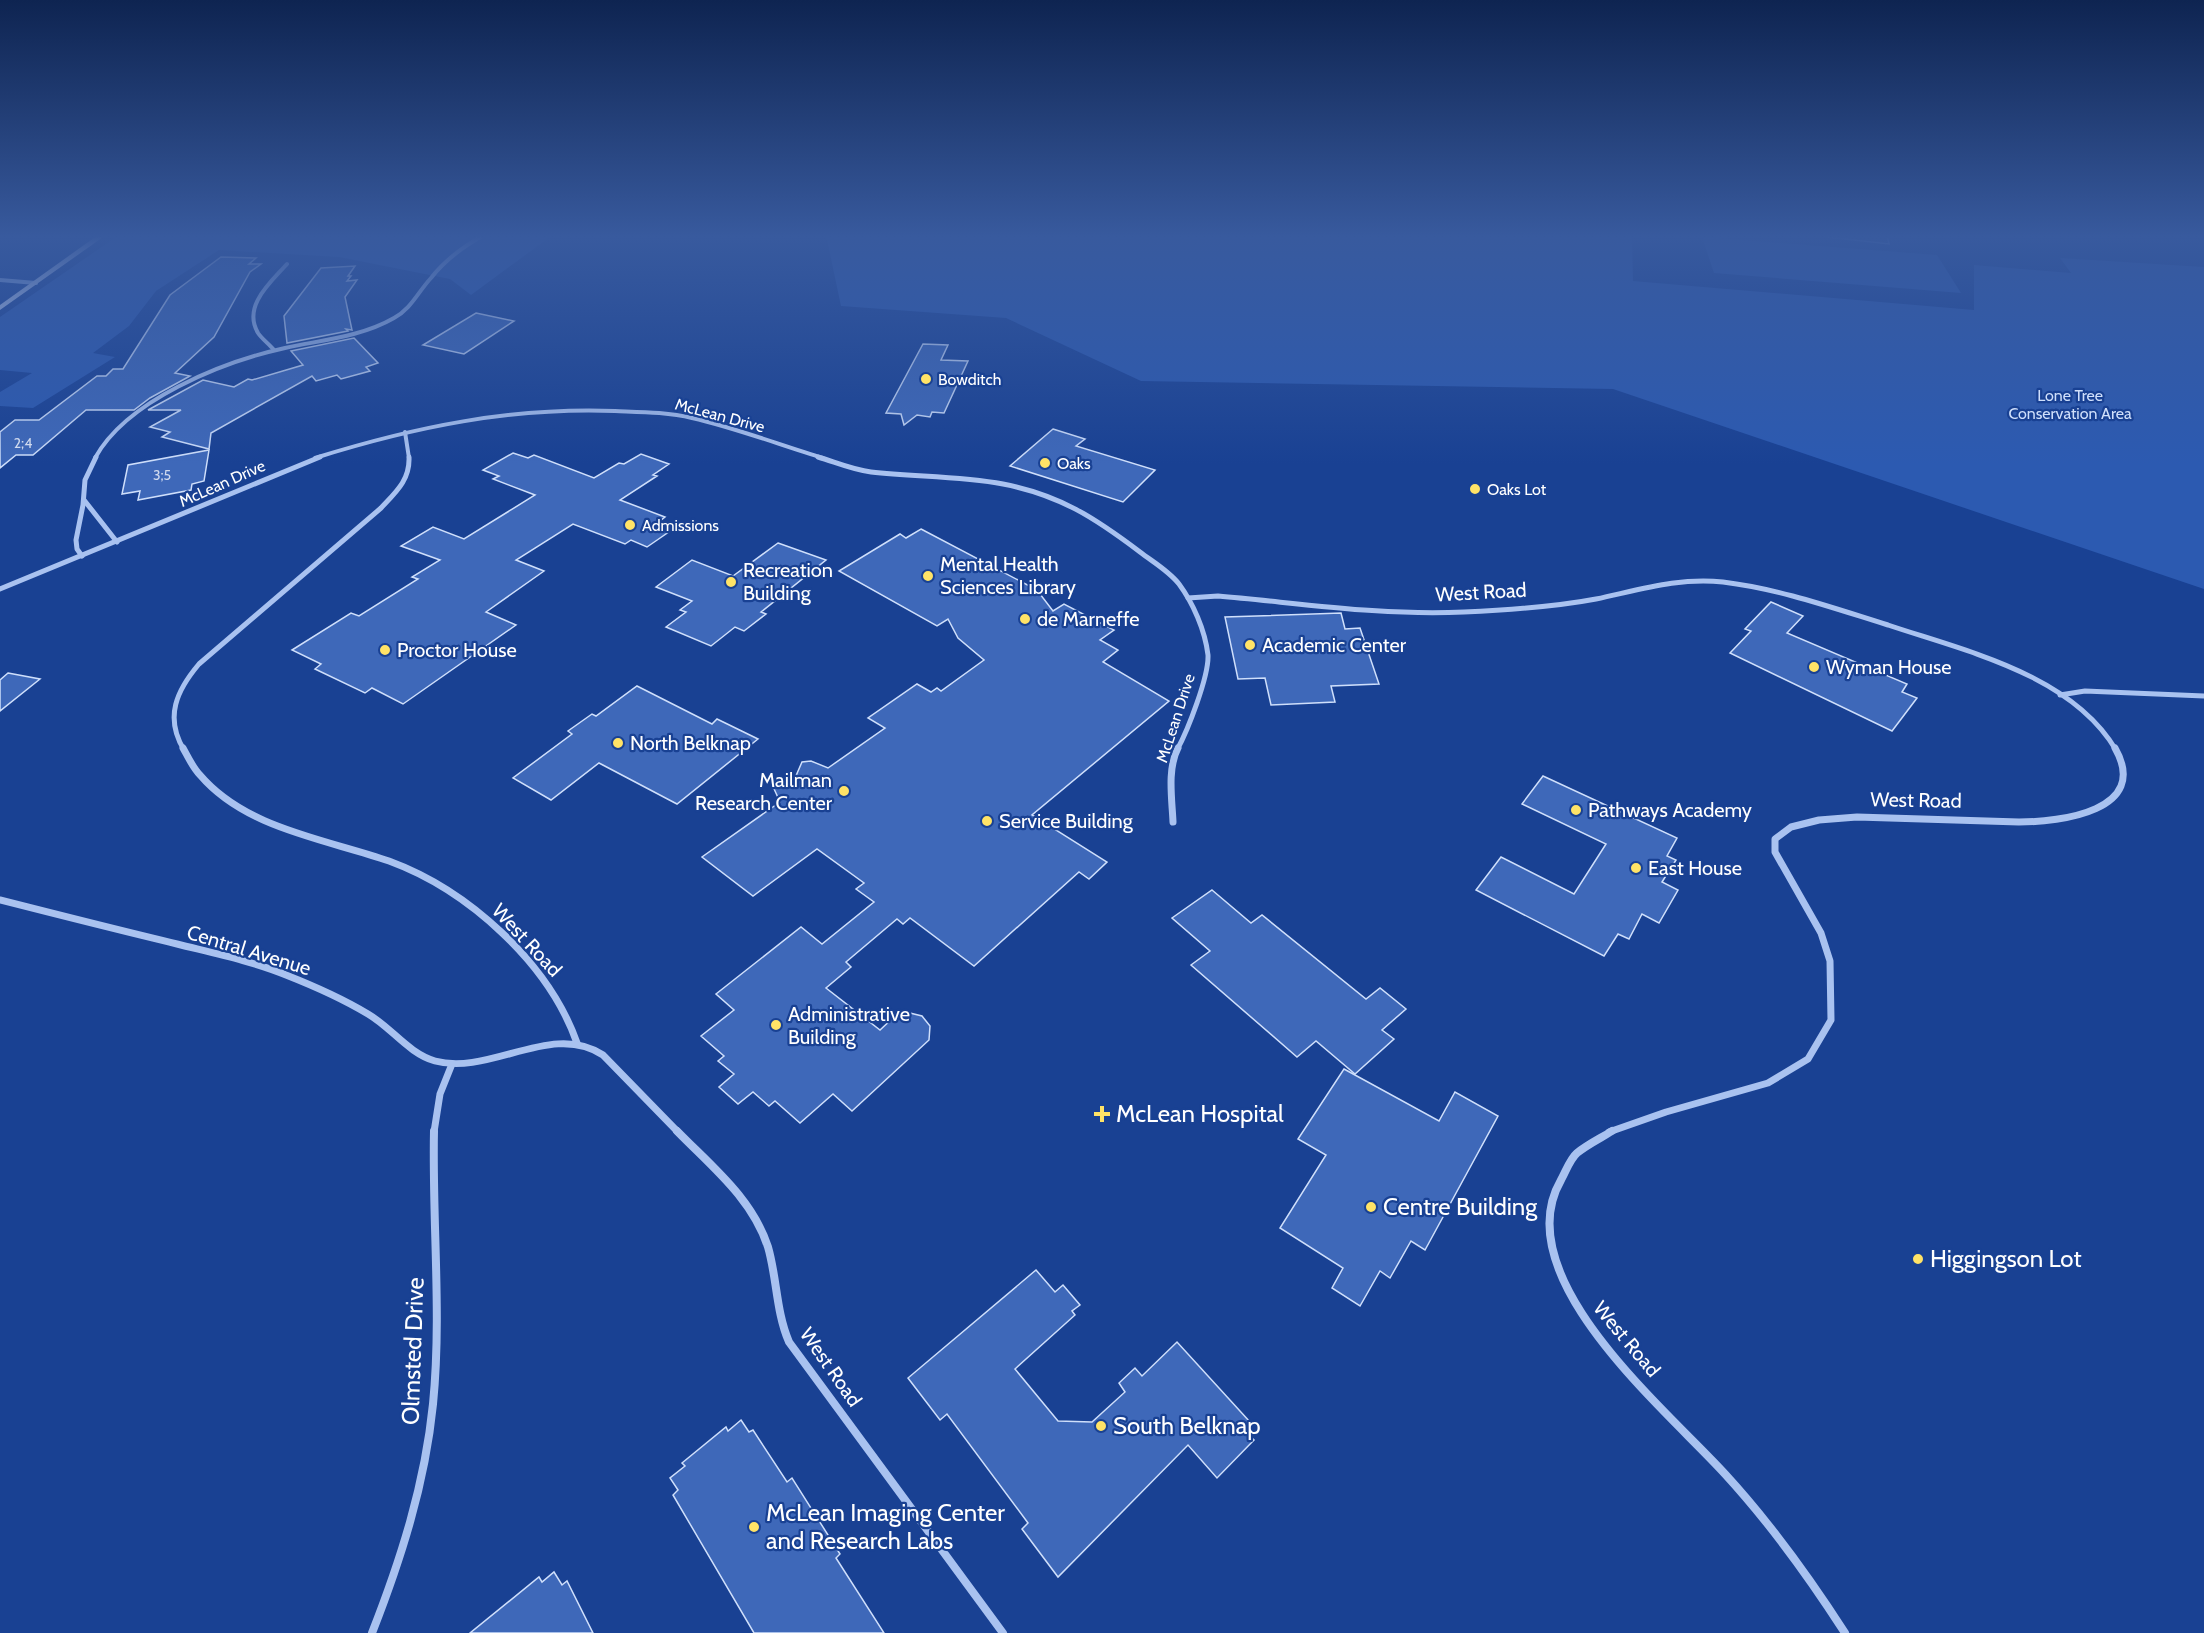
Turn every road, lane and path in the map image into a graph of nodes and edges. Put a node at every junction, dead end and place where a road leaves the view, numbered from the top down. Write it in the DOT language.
graph roads {
  1 [pos="255,311"];
  2 [pos="403,311"];
  3 [pos="274,350"];
  4 [pos="405,432"];
  5 [pos="84,500"];
  6 [pos="117,542"];
  7 [pos="82,556"];
  8 [pos="0,589"];
  9 [pos="1188,598"];
  10 [pos="2060,695"];
  11 [pos="2204,696"];
  12 [pos="1173,822"];
  13 [pos="0,900"];
  14 [pos="576,1043"];
  15 [pos="452,1064"];
  16 [pos="372,1633"];
  17 [pos="1003,1633"];
  18 [pos="1845,1633"];
  1 -- 3 [label="street"];
  2 -- 3 [label="street"];
  3 -- 5 [label="street"];
  4 -- 6 [label="street, McLean Drive"];
  4 -- 9 [label="street, McLean Drive"];
  4 -- 14 [label="street, West Road"];
  5 -- 6 [label="street"];
  5 -- 7 [label="street"];
  6 -- 7 [label="street, McLean Drive"];
  7 -- 8 [label="street, McLean Drive"];
  9 -- 10 [label="street, West Road"];
  9 -- 12 [label="street, McLean Drive"];
  10 -- 11 [label="street"];
  10 -- 18 [label="street, West Road"];
  13 -- 15 [label="street, Central Avenue"];
  14 -- 15 [label="street, Central Avenue"];
  14 -- 17 [label="street, West Road"];
  15 -- 16 [label="street, Olmsted Drive"];
}
